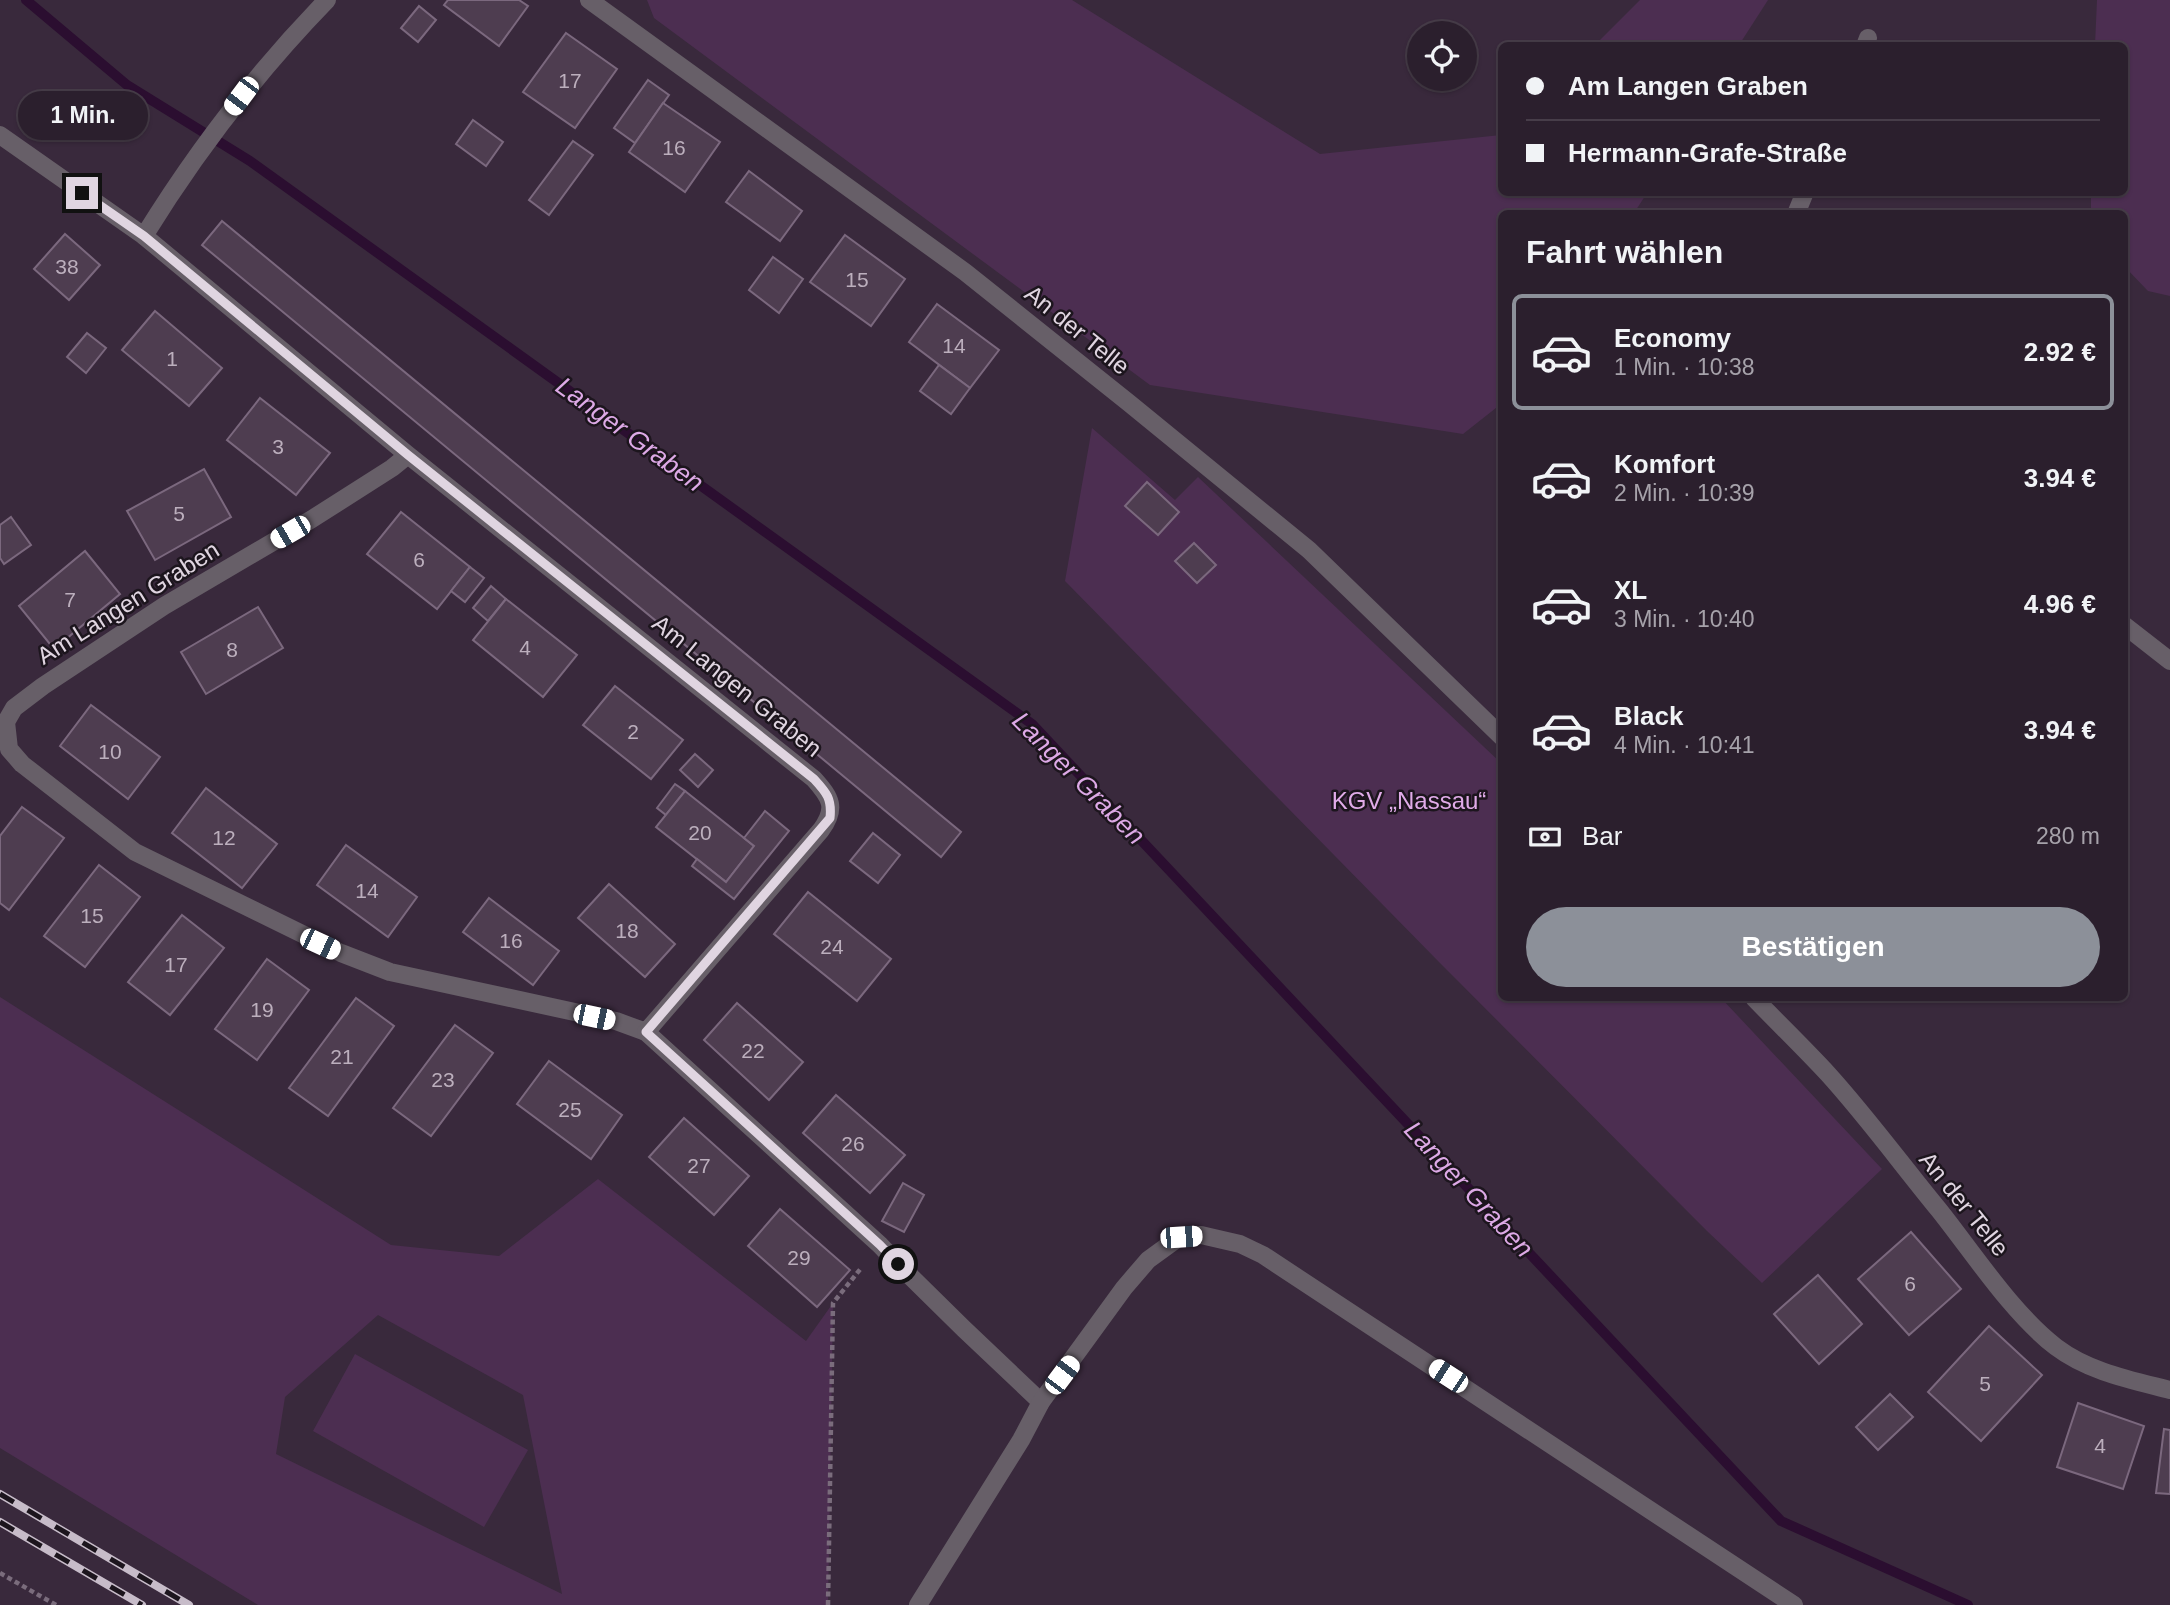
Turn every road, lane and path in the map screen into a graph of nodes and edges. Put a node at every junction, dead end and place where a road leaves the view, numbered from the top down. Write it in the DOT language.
graph roads {
  1 [pos="327,0"];
  2 [pos="589,0"];
  3 [pos="0,135"];
  4 [pos="144,236"];
  5 [pos="408,455"];
  6 [pos="2128,628"];
  7 [pos="2170,661"];
  8 [pos="1498,733"];
  9 [pos="1757,1001"];
  10 [pos="646,1032"];
  11 [pos="880,1245"];
  12 [pos="2170,1390"];
  13 [pos="1041,1402"];
  14 [pos="0,1573"];
  15 [pos="56,1605"];
  16 [pos="828,1605"];
  17 [pos="918,1605"];
  18 [pos="1794,1605"];
  1 -- 4 [label="street"];
  2 -- 8 [label="street, An der Telle"];
  3 -- 4 [label="street, Am Langen Graben"];
  4 -- 5 [label="street, Am Langen Graben"];
  5 -- 10 [label="street, Am Langen Graben"];
  5 -- 10 [label="street, Am Langen Graben"];
  6 -- 7 [label="street"];
  9 -- 12 [label="street, An der Telle"];
  10 -- 11 [label="street, Am Langen Graben"];
  11 -- 13 [label="street, Am Langen Graben"];
  11 -- 16 [label="path"];
  13 -- 17 [label="street"];
  13 -- 18 [label="street"];
  14 -- 15 [label="path"];
}
